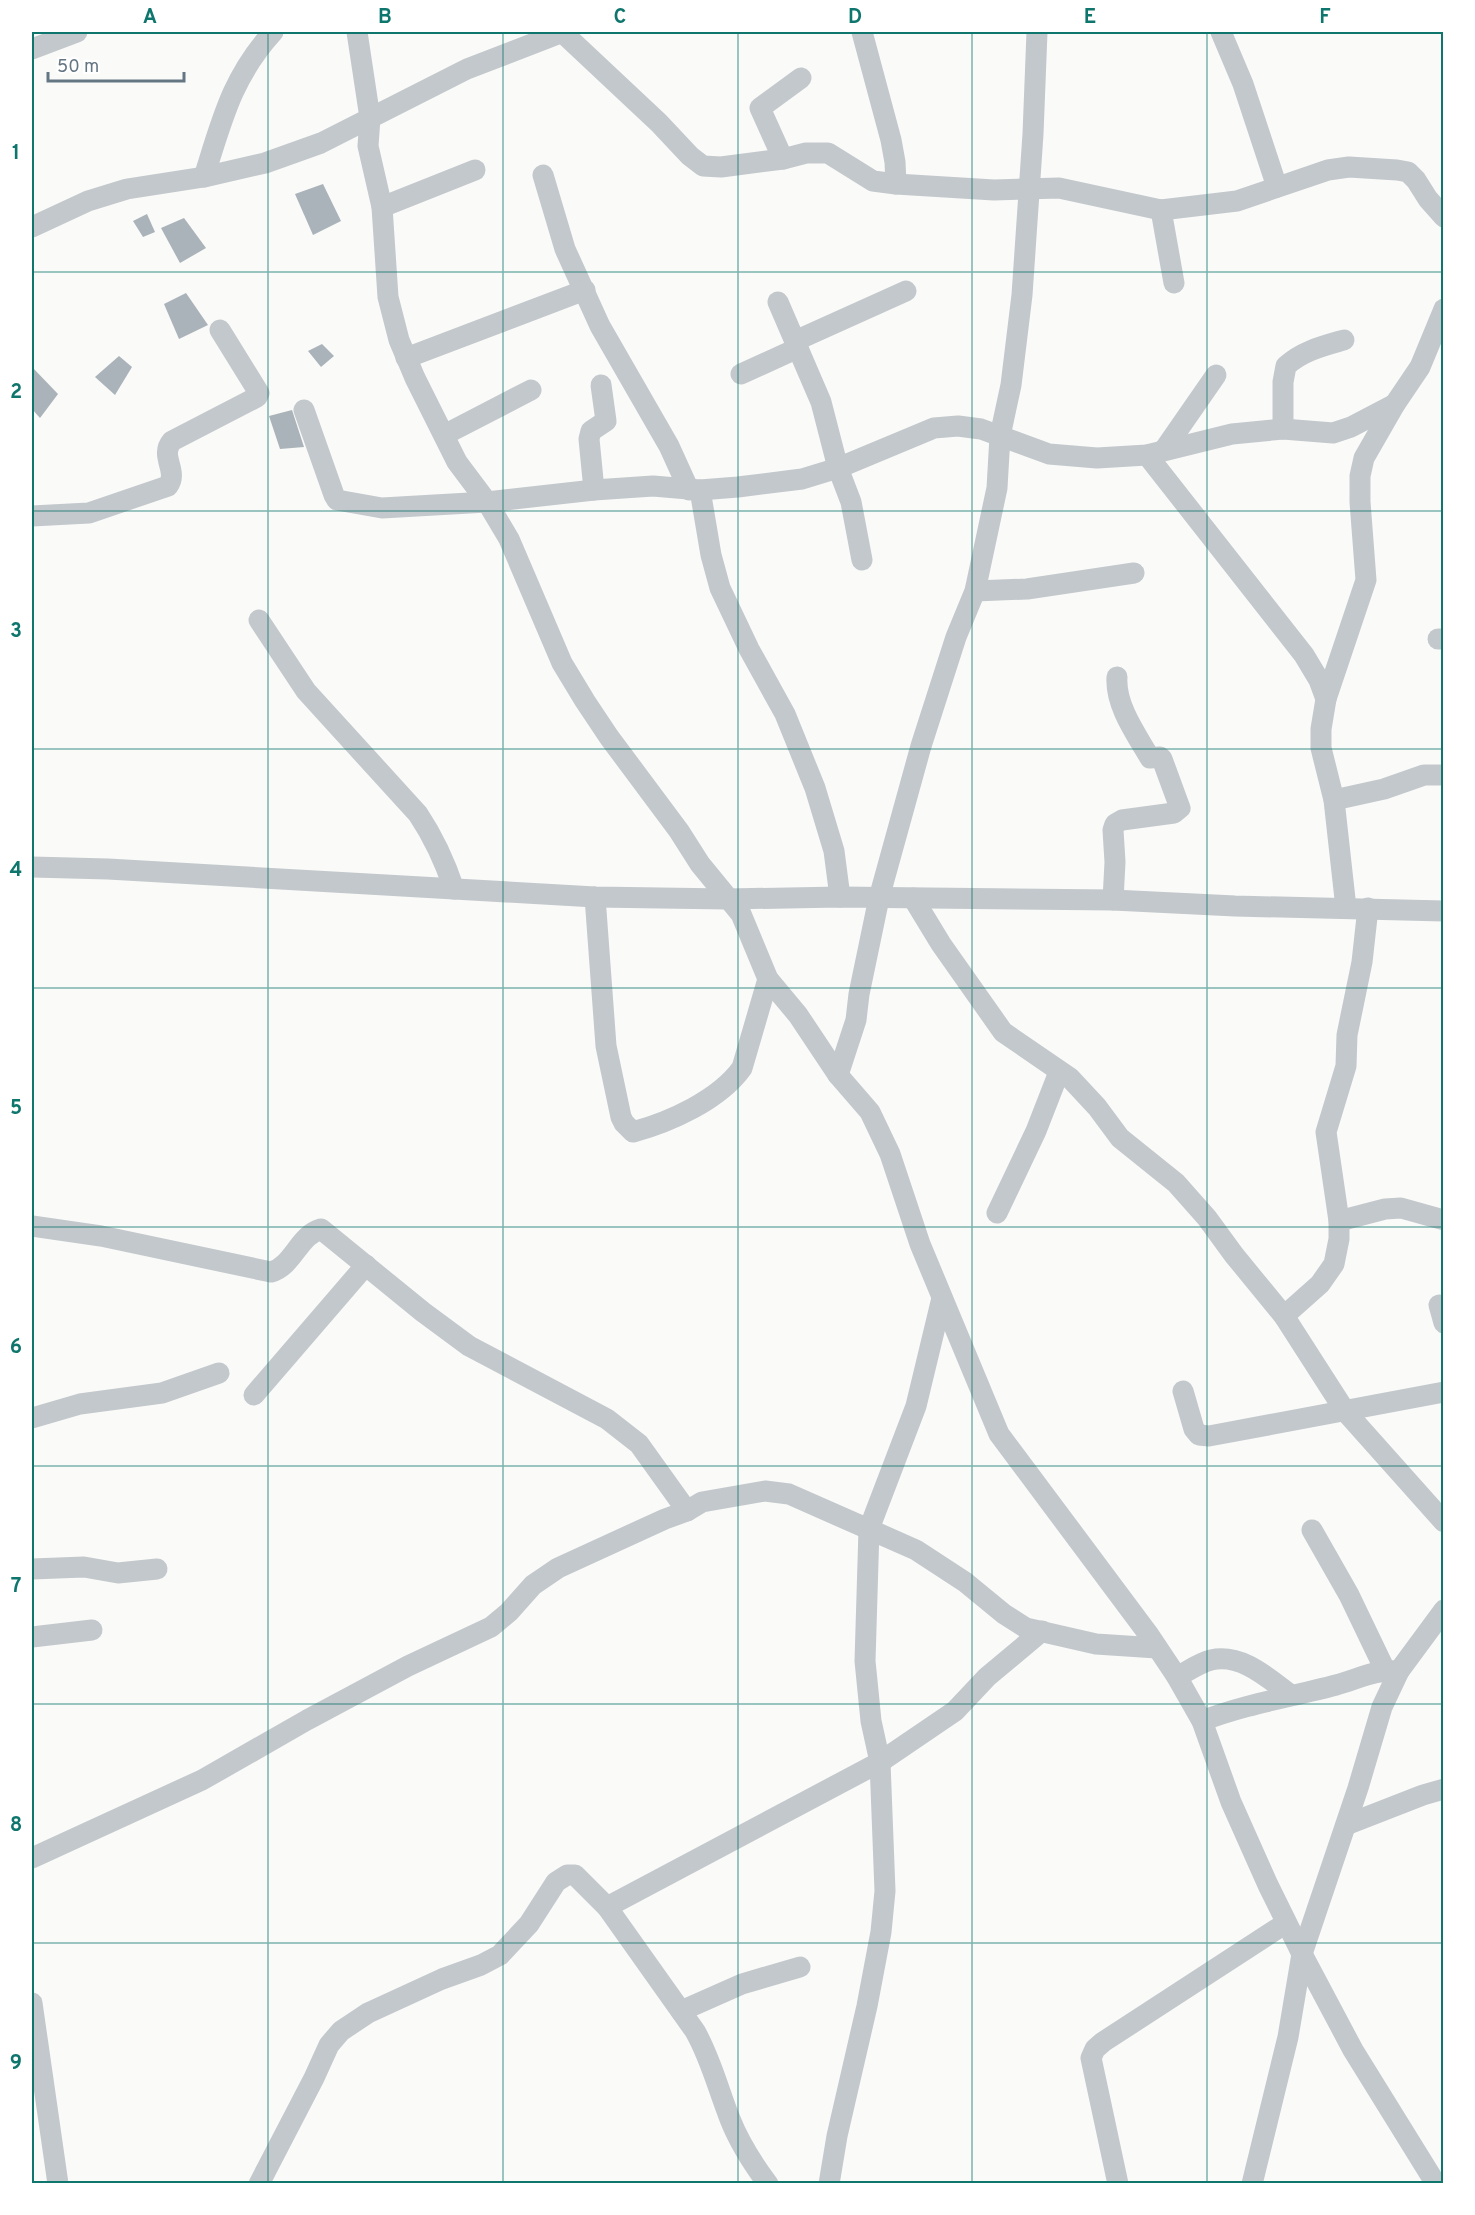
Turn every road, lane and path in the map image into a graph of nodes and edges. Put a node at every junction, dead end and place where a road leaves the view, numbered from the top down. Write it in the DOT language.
graph roads {
  1 [pos="76,32"];
  2 [pos="273,32"];
  3 [pos="357,32"];
  4 [pos="562,32"];
  5 [pos="862,32"];
  6 [pos="1036,32"];
  7 [pos="1221,32"];
  8 [pos="32,49"];
  9 [pos="801,78"];
  10 [pos="370,118"];
  11 [pos="783,159"];
  12 [pos="475,170"];
  13 [pos="543,175"];
  14 [pos="204,177"];
  15 [pos="896,184"];
  16 [pos="1277,187"];
  17 [pos="1028,188"];
  18 [pos="381,207"];
  19 [pos="1161,210"];
  20 [pos="1443,217"];
  21 [pos="32,227"];
  22 [pos="1174,283"];
  23 [pos="585,290"];
  24 [pos="906,291"];
  25 [pos="778,302"];
  26 [pos="1443,309"];
  27 [pos="220,330"];
  28 [pos="1344,340"];
  29 [pos="796,345"];
  30 [pos="406,358"];
  31 [pos="741,374"];
  32 [pos="1216,375"];
  33 [pos="601,385"];
  34 [pos="531,390"];
  35 [pos="1395,404"];
  36 [pos="304,410"];
  37 [pos="1283,429"];
  38 [pos="444,435"];
  39 [pos="1000,436"];
  40 [pos="1156,453"];
  41 [pos="838,468"];
  42 [pos="594,490"];
  43 [pos="694,490"];
  44 [pos="487,502"];
  45 [pos="32,516"];
  46 [pos="862,560"];
  47 [pos="1134,573"];
  48 [pos="975,591"];
  49 [pos="259,620"];
  50 [pos="1117,677"];
  51 [pos="1326,699"];
  52 [pos="1443,775"];
  53 [pos="1334,800"];
  54 [pos="32,867"];
  55 [pos="454,889"];
  56 [pos="595,897"];
  57 [pos="840,897"];
  58 [pos="727,898"];
  59 [pos="879,898"];
  60 [pos="913,898"];
  61 [pos="1113,900"];
  62 [pos="1346,908"];
  63 [pos="1368,908"];
  64 [pos="1443,910"];
  65 [pos="768,979"];
  66 [pos="1059,1072"];
  67 [pos="838,1075"];
  68 [pos="997,1213"];
  69 [pos="1443,1220"];
  70 [pos="1339,1221"];
  71 [pos="32,1226"];
  72 [pos="366,1264"];
  73 [pos="942,1299"];
  74 [pos="1284,1316"];
  75 [pos="219,1373"];
  76 [pos="1183,1391"];
  77 [pos="1443,1392"];
  78 [pos="254,1395"];
  79 [pos="1345,1411"];
  80 [pos="32,1418"];
  81 [pos="687,1511"];
  82 [pos="1443,1522"];
  83 [pos="869,1529"];
  84 [pos="1312,1530"];
  85 [pos="32,1569"];
  86 [pos="157,1569"];
  87 [pos="1443,1610"];
  88 [pos="92,1630"];
  89 [pos="1042,1631"];
  90 [pos="32,1637"];
  91 [pos="1157,1648"];
  92 [pos="1392,1670"];
  93 [pos="1177,1677"];
  94 [pos="1291,1695"];
  95 [pos="1202,1721"];
  96 [pos="880,1762"];
  97 [pos="1443,1789"];
  98 [pos="1346,1825"];
  99 [pos="32,1858"];
  100 [pos="607,1907"];
  101 [pos="1286,1923"];
  102 [pos="1302,1954"];
  103 [pos="800,1967"];
  104 [pos="32,2003"];
  105 [pos="681,2011"];
  106 [pos="261,2183"];
  107 [pos="58,2184"];
  108 [pos="768,2184"];
  109 [pos="829,2184"];
  110 [pos="1118,2184"];
  111 [pos="1252,2184"];
  112 [pos="1436,2184"];
  1 -- 8 [label="street"];
  2 -- 14 [label="street"];
  3 -- 10 [label="street"];
  4 -- 10 [label="street"];
  4 -- 11 [label="street"];
  5 -- 15 [label="street"];
  6 -- 17 [label="street"];
  7 -- 16 [label="street"];
  9 -- 11 [label="street"];
  10 -- 14 [label="street"];
  10 -- 18 [label="street"];
  11 -- 15 [label="street"];
  12 -- 18 [label="street"];
  13 -- 23 [label="street"];
  14 -- 21 [label="street"];
  15 -- 17 [label="street"];
  16 -- 19 [label="street"];
  16 -- 20 [label="street"];
  17 -- 19 [label="street"];
  17 -- 39 [label="street"];
  18 -- 30 [label="street"];
  19 -- 22 [label="street"];
  23 -- 30 [label="street"];
  23 -- 43 [label="street"];
  24 -- 29 [label="street"];
  25 -- 29 [label="street"];
  26 -- 35 [label="street"];
  27 -- 45 [label="street"];
  28 -- 37 [label="street"];
  29 -- 31 [label="street"];
  29 -- 41 [label="street"];
  30 -- 38 [label="street"];
  32 -- 40 [label="street"];
  33 -- 42 [label="street"];
  34 -- 38 [label="street"];
  35 -- 37 [label="street"];
  35 -- 51 [label="street"];
  36 -- 44 [label="street"];
  37 -- 40 [label="street"];
  38 -- 44 [label="street"];
  39 -- 40 [label="street"];
  39 -- 41 [label="street"];
  39 -- 48 [label="street"];
  40 -- 51 [label="street"];
  41 -- 43 [label="street"];
  41 -- 46 [label="street"];
  42 -- 43 [label="street"];
  42 -- 44 [label="street"];
  43 -- 57 [label="street"];
  44 -- 58 [label="street"];
  47 -- 48 [label="street"];
  48 -- 59 [label="street"];
  49 -- 55 [label="street"];
  50 -- 61 [label="street"];
  51 -- 53 [label="street"];
  52 -- 53 [label="street"];
  53 -- 62 [label="street"];
  54 -- 55 [label="street"];
  55 -- 56 [label="street"];
  56 -- 58 [label="street"];
  56 -- 65 [label="street"];
  57 -- 58 [label="street"];
  57 -- 59 [label="street"];
  58 -- 65 [label="street"];
  59 -- 60 [label="street"];
  59 -- 67 [label="street"];
  60 -- 61 [label="street"];
  60 -- 66 [label="street"];
  61 -- 62 [label="street"];
  62 -- 63 [label="street"];
  63 -- 64 [label="street"];
  63 -- 70 [label="street"];
  65 -- 67 [label="street"];
  66 -- 68 [label="street"];
  66 -- 74 [label="street"];
  67 -- 73 [label="street"];
  69 -- 70 [label="street"];
  70 -- 74 [label="street"];
  71 -- 72 [label="street"];
  72 -- 78 [label="street"];
  72 -- 81 [label="street"];
  73 -- 83 [label="street"];
  73 -- 91 [label="street"];
  74 -- 79 [label="street"];
  75 -- 80 [label="street"];
  76 -- 79 [label="street"];
  77 -- 79 [label="street"];
  79 -- 82 [label="street"];
  81 -- 83 [label="street"];
  81 -- 99 [label="street"];
  83 -- 89 [label="street"];
  83 -- 96 [label="street"];
  84 -- 92 [label="street"];
  85 -- 86 [label="street"];
  87 -- 92 [label="street"];
  88 -- 90 [label="street"];
  89 -- 91 [label="street"];
  89 -- 96 [label="street"];
  91 -- 93 [label="street"];
  92 -- 94 [label="street"];
  92 -- 98 [label="street"];
  93 -- 94 [label="street"];
  93 -- 95 [label="street"];
  94 -- 95 [label="street"];
  95 -- 101 [label="street"];
  96 -- 100 [label="street"];
  96 -- 109 [label="street"];
  97 -- 98 [label="street"];
  98 -- 102 [label="street"];
  100 -- 105 [label="street"];
  100 -- 106 [label="street"];
  101 -- 102 [label="street"];
  101 -- 110 [label="street"];
  102 -- 111 [label="street"];
  102 -- 112 [label="street"];
  103 -- 105 [label="street"];
  104 -- 107 [label="street"];
  105 -- 108 [label="street"];
}
